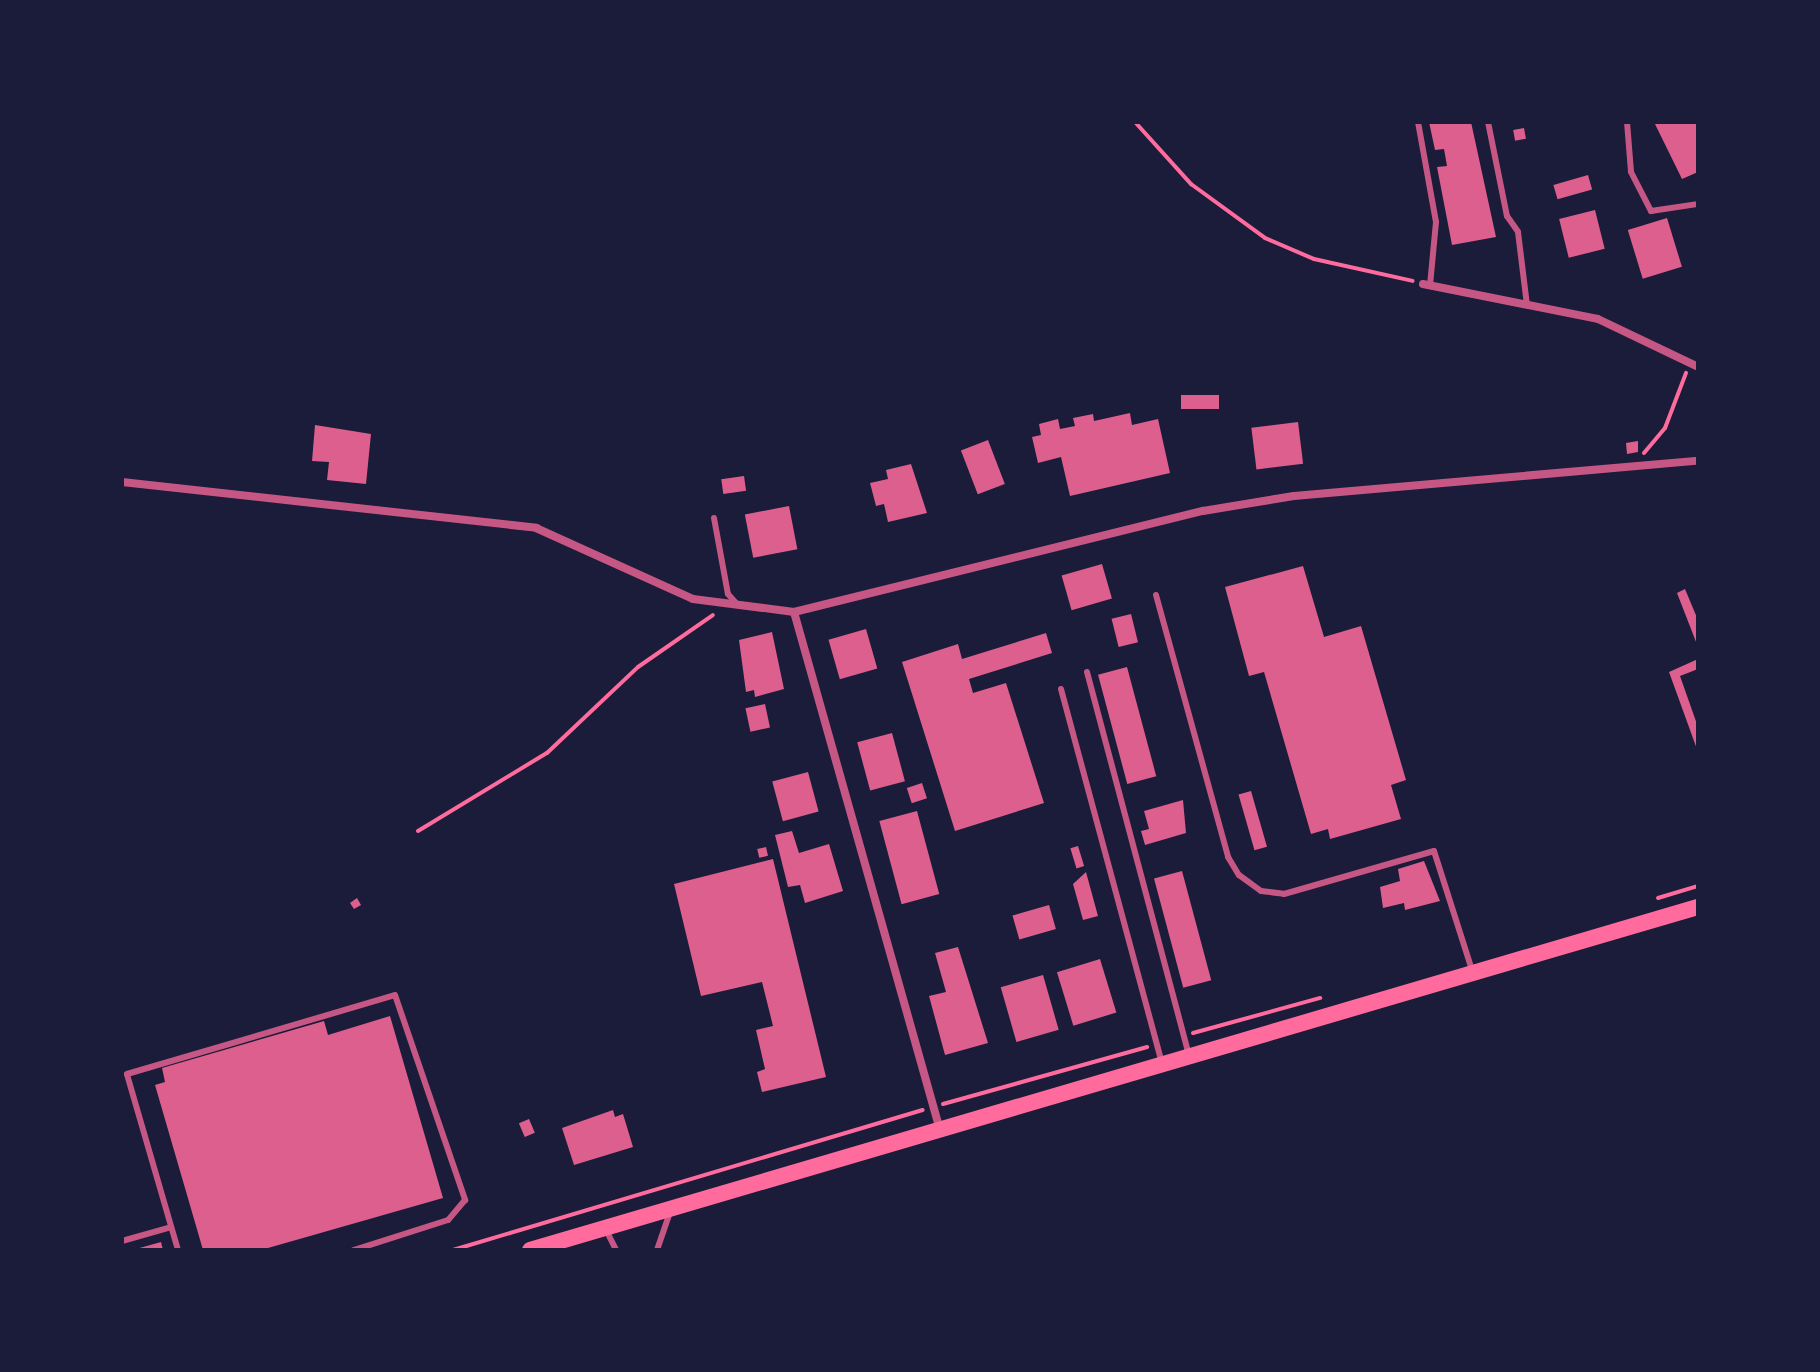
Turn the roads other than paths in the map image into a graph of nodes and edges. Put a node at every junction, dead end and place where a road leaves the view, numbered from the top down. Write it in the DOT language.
graph roads {
  1 [pos="1418,122"];
  2 [pos="1488,122"];
  3 [pos="1627,122"];
  4 [pos="1698,204"];
  5 [pos="1427,284"];
  6 [pos="1527,305"];
  7 [pos="1693,365"];
  8 [pos="1698,461"];
  9 [pos="122,482"];
  10 [pos="714,518"];
  11 [pos="1156,595"];
  12 [pos="738,605"];
  13 [pos="794,612"];
  14 [pos="1087,672"];
  15 [pos="1061,689"];
  16 [pos="1698,907"];
  17 [pos="1473,973"];
  18 [pos="1189,1056"];
  19 [pos="1162,1064"];
  20 [pos="940,1130"];
  21 [pos="671,1209"];
  22 [pos="171,1227"];
  23 [pos="605,1228"];
  24 [pos="122,1241"];
  25 [pos="178,1250"];
  26 [pos="354,1250"];
  27 [pos="530,1250"];
  28 [pos="616,1250"];
  29 [pos="657,1250"];
  1 -- 5 [label="lane"];
  2 -- 6 [label="lane"];
  3 -- 4 [label="lane"];
  5 -- 6 [label="street"];
  6 -- 7 [label="street"];
  8 -- 13 [label="street"];
  9 -- 12 [label="street"];
  10 -- 12 [label="lane"];
  11 -- 17 [label="lane"];
  12 -- 13 [label="street"];
  13 -- 20 [label="street"];
  14 -- 18 [label="lane"];
  15 -- 19 [label="lane"];
  16 -- 17 [label="main road"];
  17 -- 18 [label="main road"];
  18 -- 19 [label="main road"];
  19 -- 20 [label="main road"];
  20 -- 21 [label="main road"];
  21 -- 23 [label="main road"];
  21 -- 29 [label="lane"];
  22 -- 24 [label="lane"];
  22 -- 25 [label="lane"];
  22 -- 26 [label="lane"];
  23 -- 27 [label="main road"];
  23 -- 28 [label="lane"];
}
